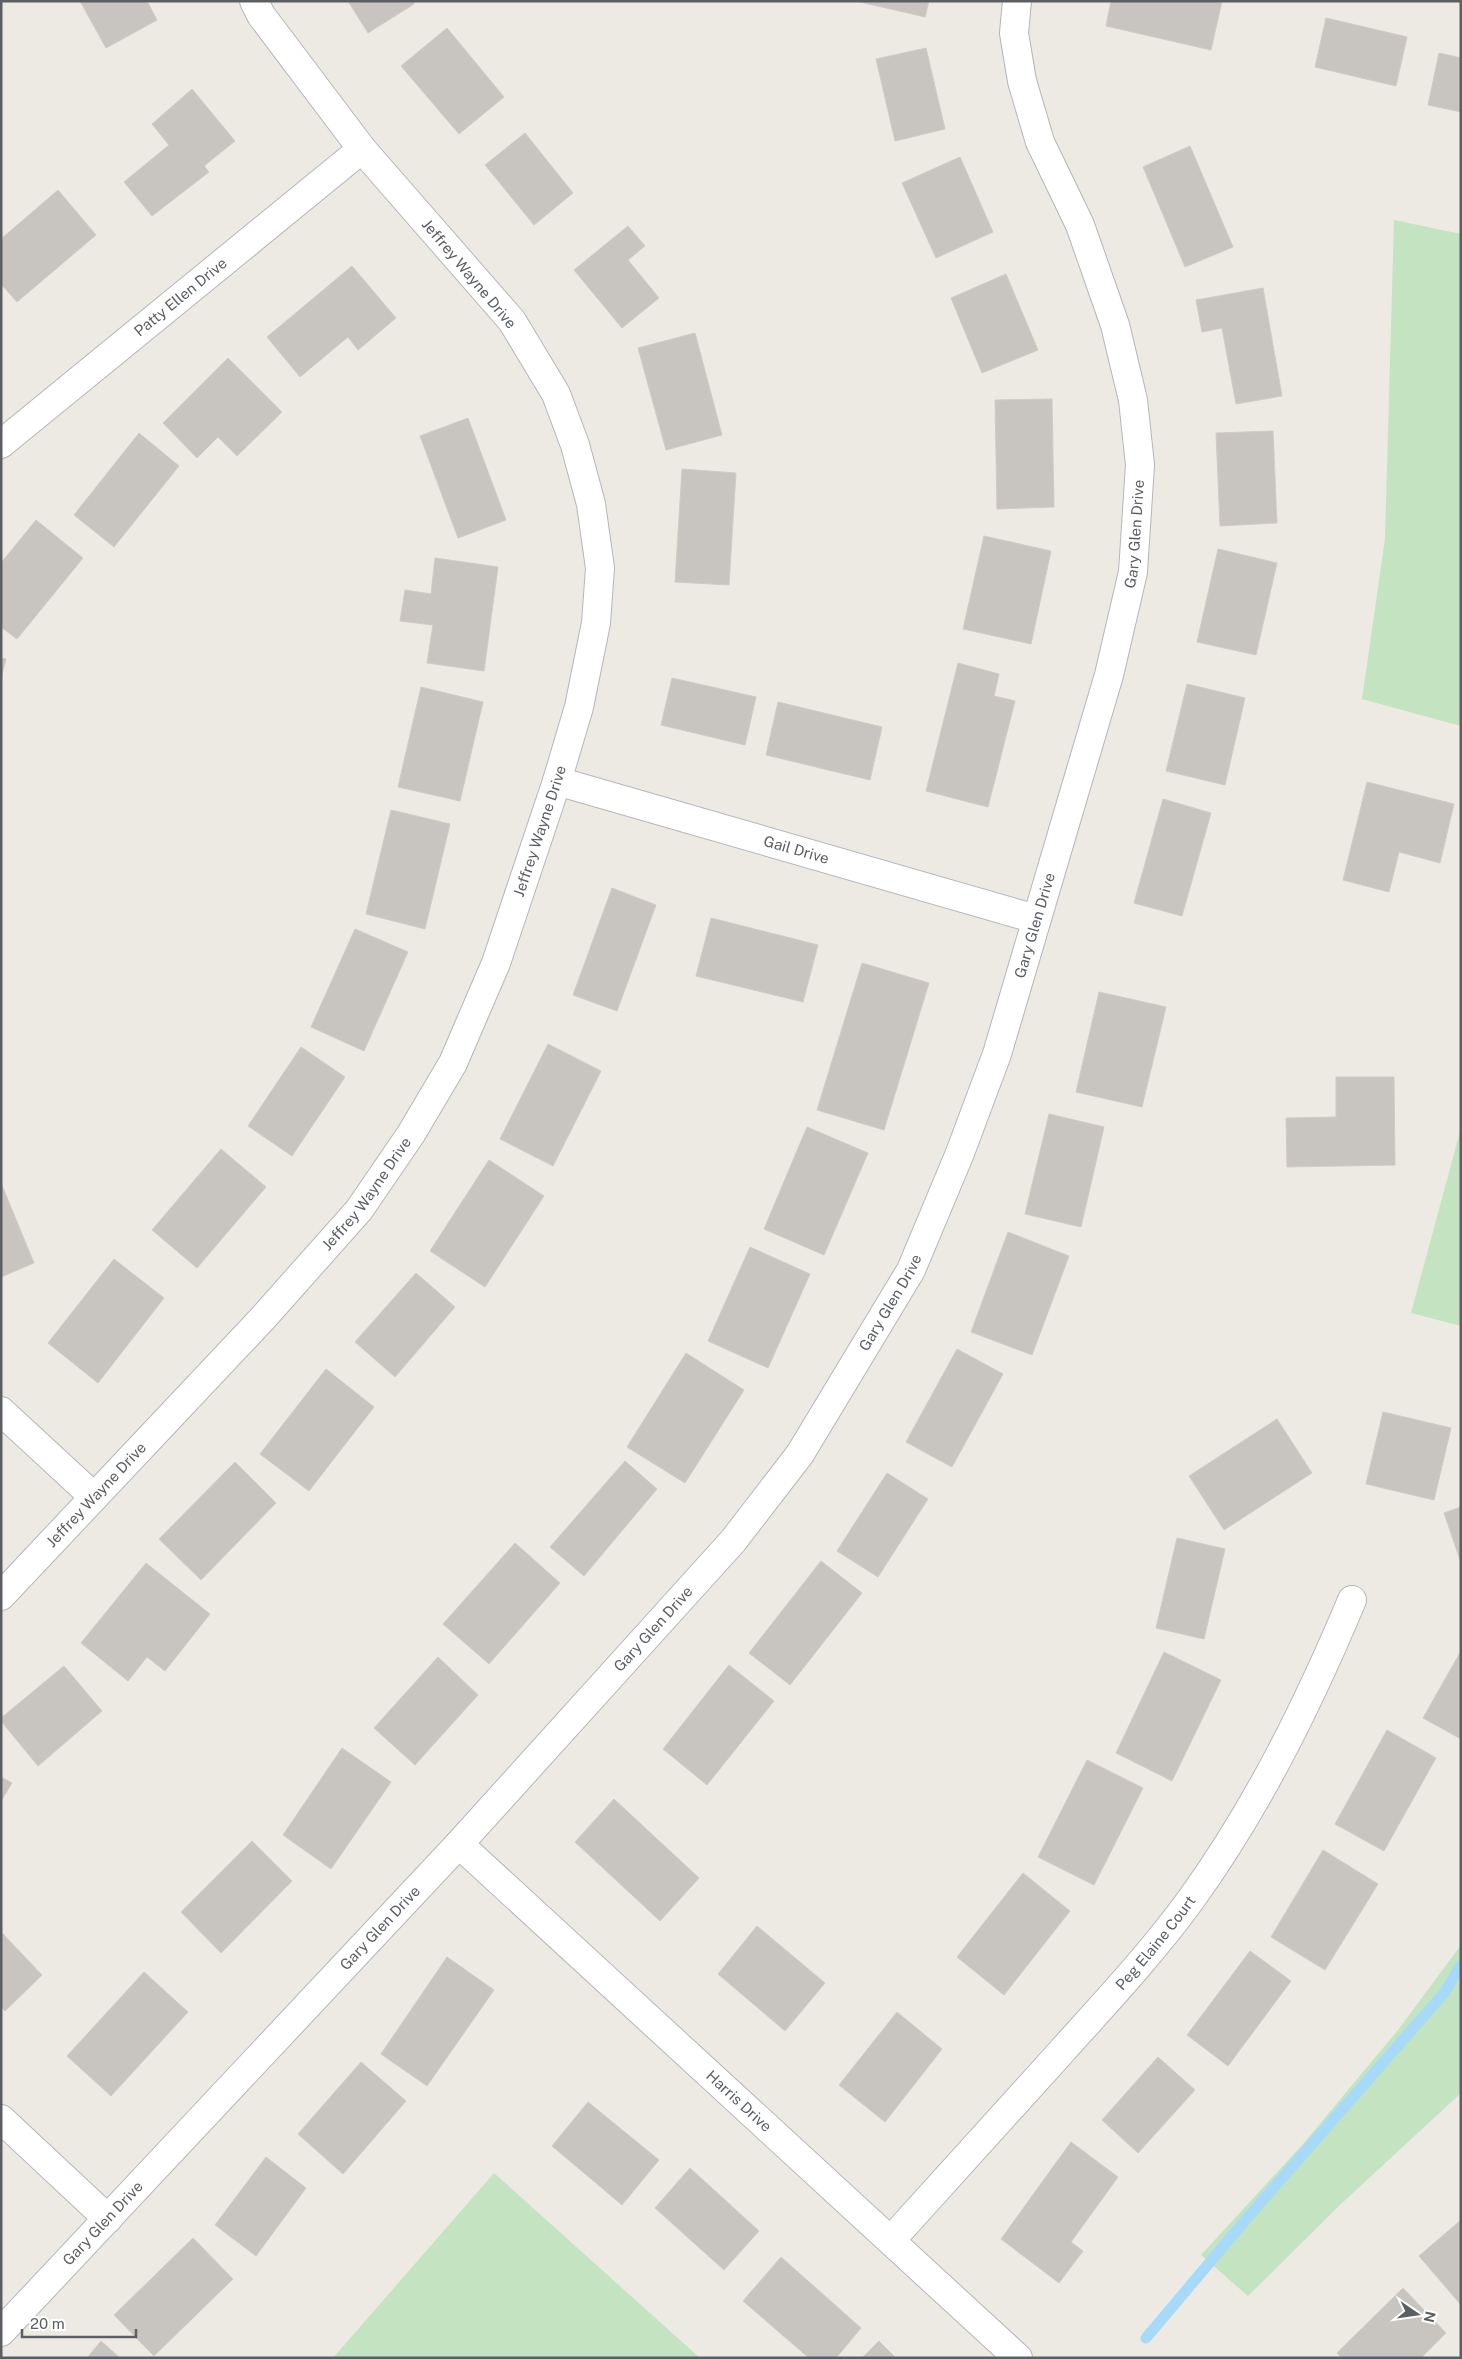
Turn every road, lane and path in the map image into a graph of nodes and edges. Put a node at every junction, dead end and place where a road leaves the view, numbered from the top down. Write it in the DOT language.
graph roads {
  1 [pos="254,1"];
  2 [pos="1017,1"];
  3 [pos="362,149"];
  4 [pos="1,444"];
  5 [pos="557,781"];
  6 [pos="1036,919"];
  7 [pos="1,1411"];
  8 [pos="94,1497"];
  9 [pos="1,1596"];
  10 [pos="1352,1600"];
  11 [pos="459,1844"];
  12 [pos="1,2120"];
  13 [pos="108,2219"];
  14 [pos="891,2240"];
  15 [pos="1,2332"];
  16 [pos="1018,2358"];
  1 -- 3 [label="street, Jeffrey Wayne Drive"];
  2 -- 6 [label="street, Gary Glen Drive"];
  3 -- 4 [label="street, Patty Ellen Drive"];
  3 -- 5 [label="street, Jeffrey Wayne Drive"];
  5 -- 6 [label="street, Gail Drive"];
  5 -- 8 [label="street, Jeffrey Wayne Drive"];
  6 -- 11 [label="street, Gary Glen Drive"];
  7 -- 8 [label="street"];
  8 -- 9 [label="street, Jeffrey Wayne Drive"];
  10 -- 14 [label="street, Peg Elaine Court"];
  11 -- 13 [label="street, Gary Glen Drive"];
  11 -- 14 [label="street, Harris Drive"];
  12 -- 13 [label="street"];
  13 -- 15 [label="street, Gary Glen Drive"];
  14 -- 16 [label="street, Harris Drive"];
}
